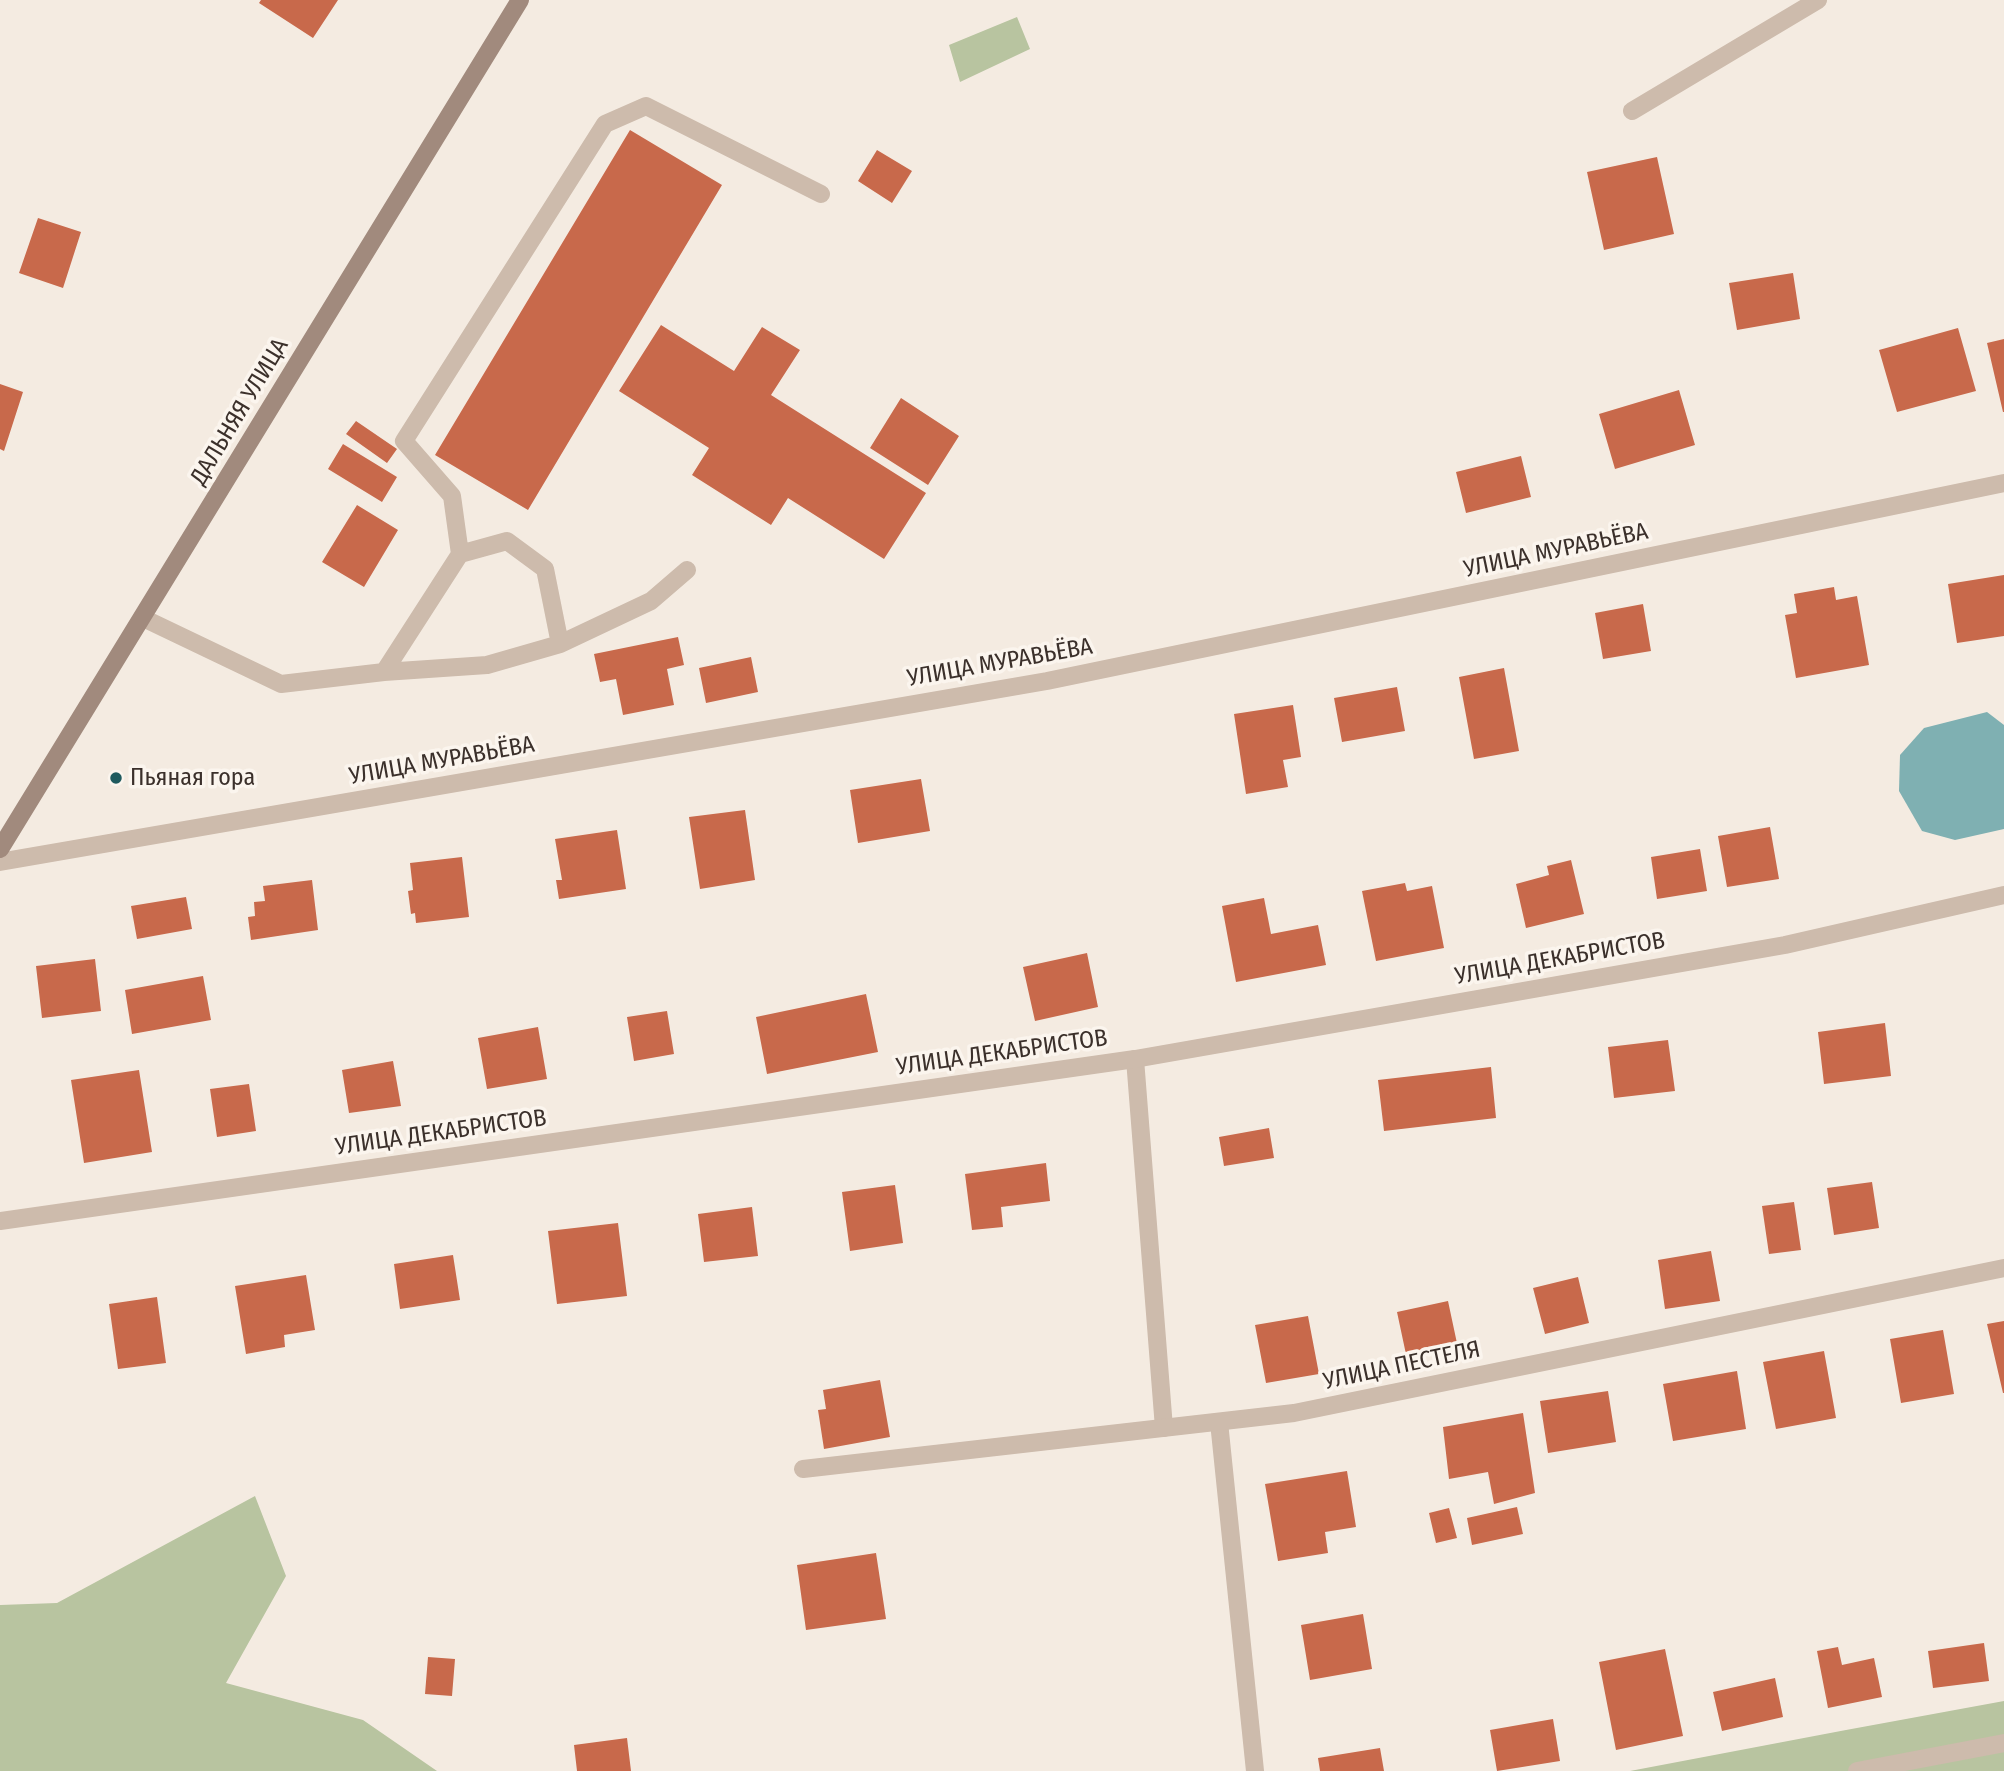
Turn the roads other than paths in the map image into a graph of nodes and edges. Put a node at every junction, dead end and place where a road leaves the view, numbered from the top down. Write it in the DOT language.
graph roads {
  1 [pos="520,0"];
  2 [pos="1818,0"];
  3 [pos="1632,111"];
  4 [pos="821,194"];
  5 [pos="2004,483"];
  6 [pos="460,554"];
  7 [pos="687,570"];
  8 [pos="143,618"];
  9 [pos="560,644"];
  10 [pos="384,672"];
  11 [pos="0,849"];
  12 [pos="0,862"];
  13 [pos="2004,895"];
  14 [pos="1135,1059"];
  15 [pos="0,1221"];
  16 [pos="2004,1268"];
  17 [pos="1219,1422"];
  18 [pos="1164,1428"];
  19 [pos="803,1469"];
  20 [pos="2004,1743"];
  21 [pos="1255,1771"];
  22 [pos="1857,1771"];
  1 -- 8 [label="main road, ДАЛЬНЯЯ УЛИЦА"];
  2 -- 3 [label="street"];
  4 -- 6 [label="street"];
  5 -- 12 [label="street, УЛИЦА МУРАВЬЁВА"];
  6 -- 9 [label="street"];
  6 -- 10 [label="street"];
  7 -- 9 [label="street"];
  8 -- 10 [label="street"];
  8 -- 11 [label="main road, ДАЛЬНЯЯ УЛИЦА"];
  9 -- 10 [label="street"];
  13 -- 14 [label="street, УЛИЦА ДЕКАБРИСТОВ"];
  14 -- 15 [label="street, УЛИЦА ДЕКАБРИСТОВ"];
  14 -- 18 [label="street"];
  16 -- 17 [label="street, УЛИЦА ПЕСТЕЛЯ"];
  17 -- 18 [label="street, УЛИЦА ПЕСТЕЛЯ"];
  17 -- 21 [label="street"];
  18 -- 19 [label="street, УЛИЦА ПЕСТЕЛЯ"];
  20 -- 22 [label="street"];
}
